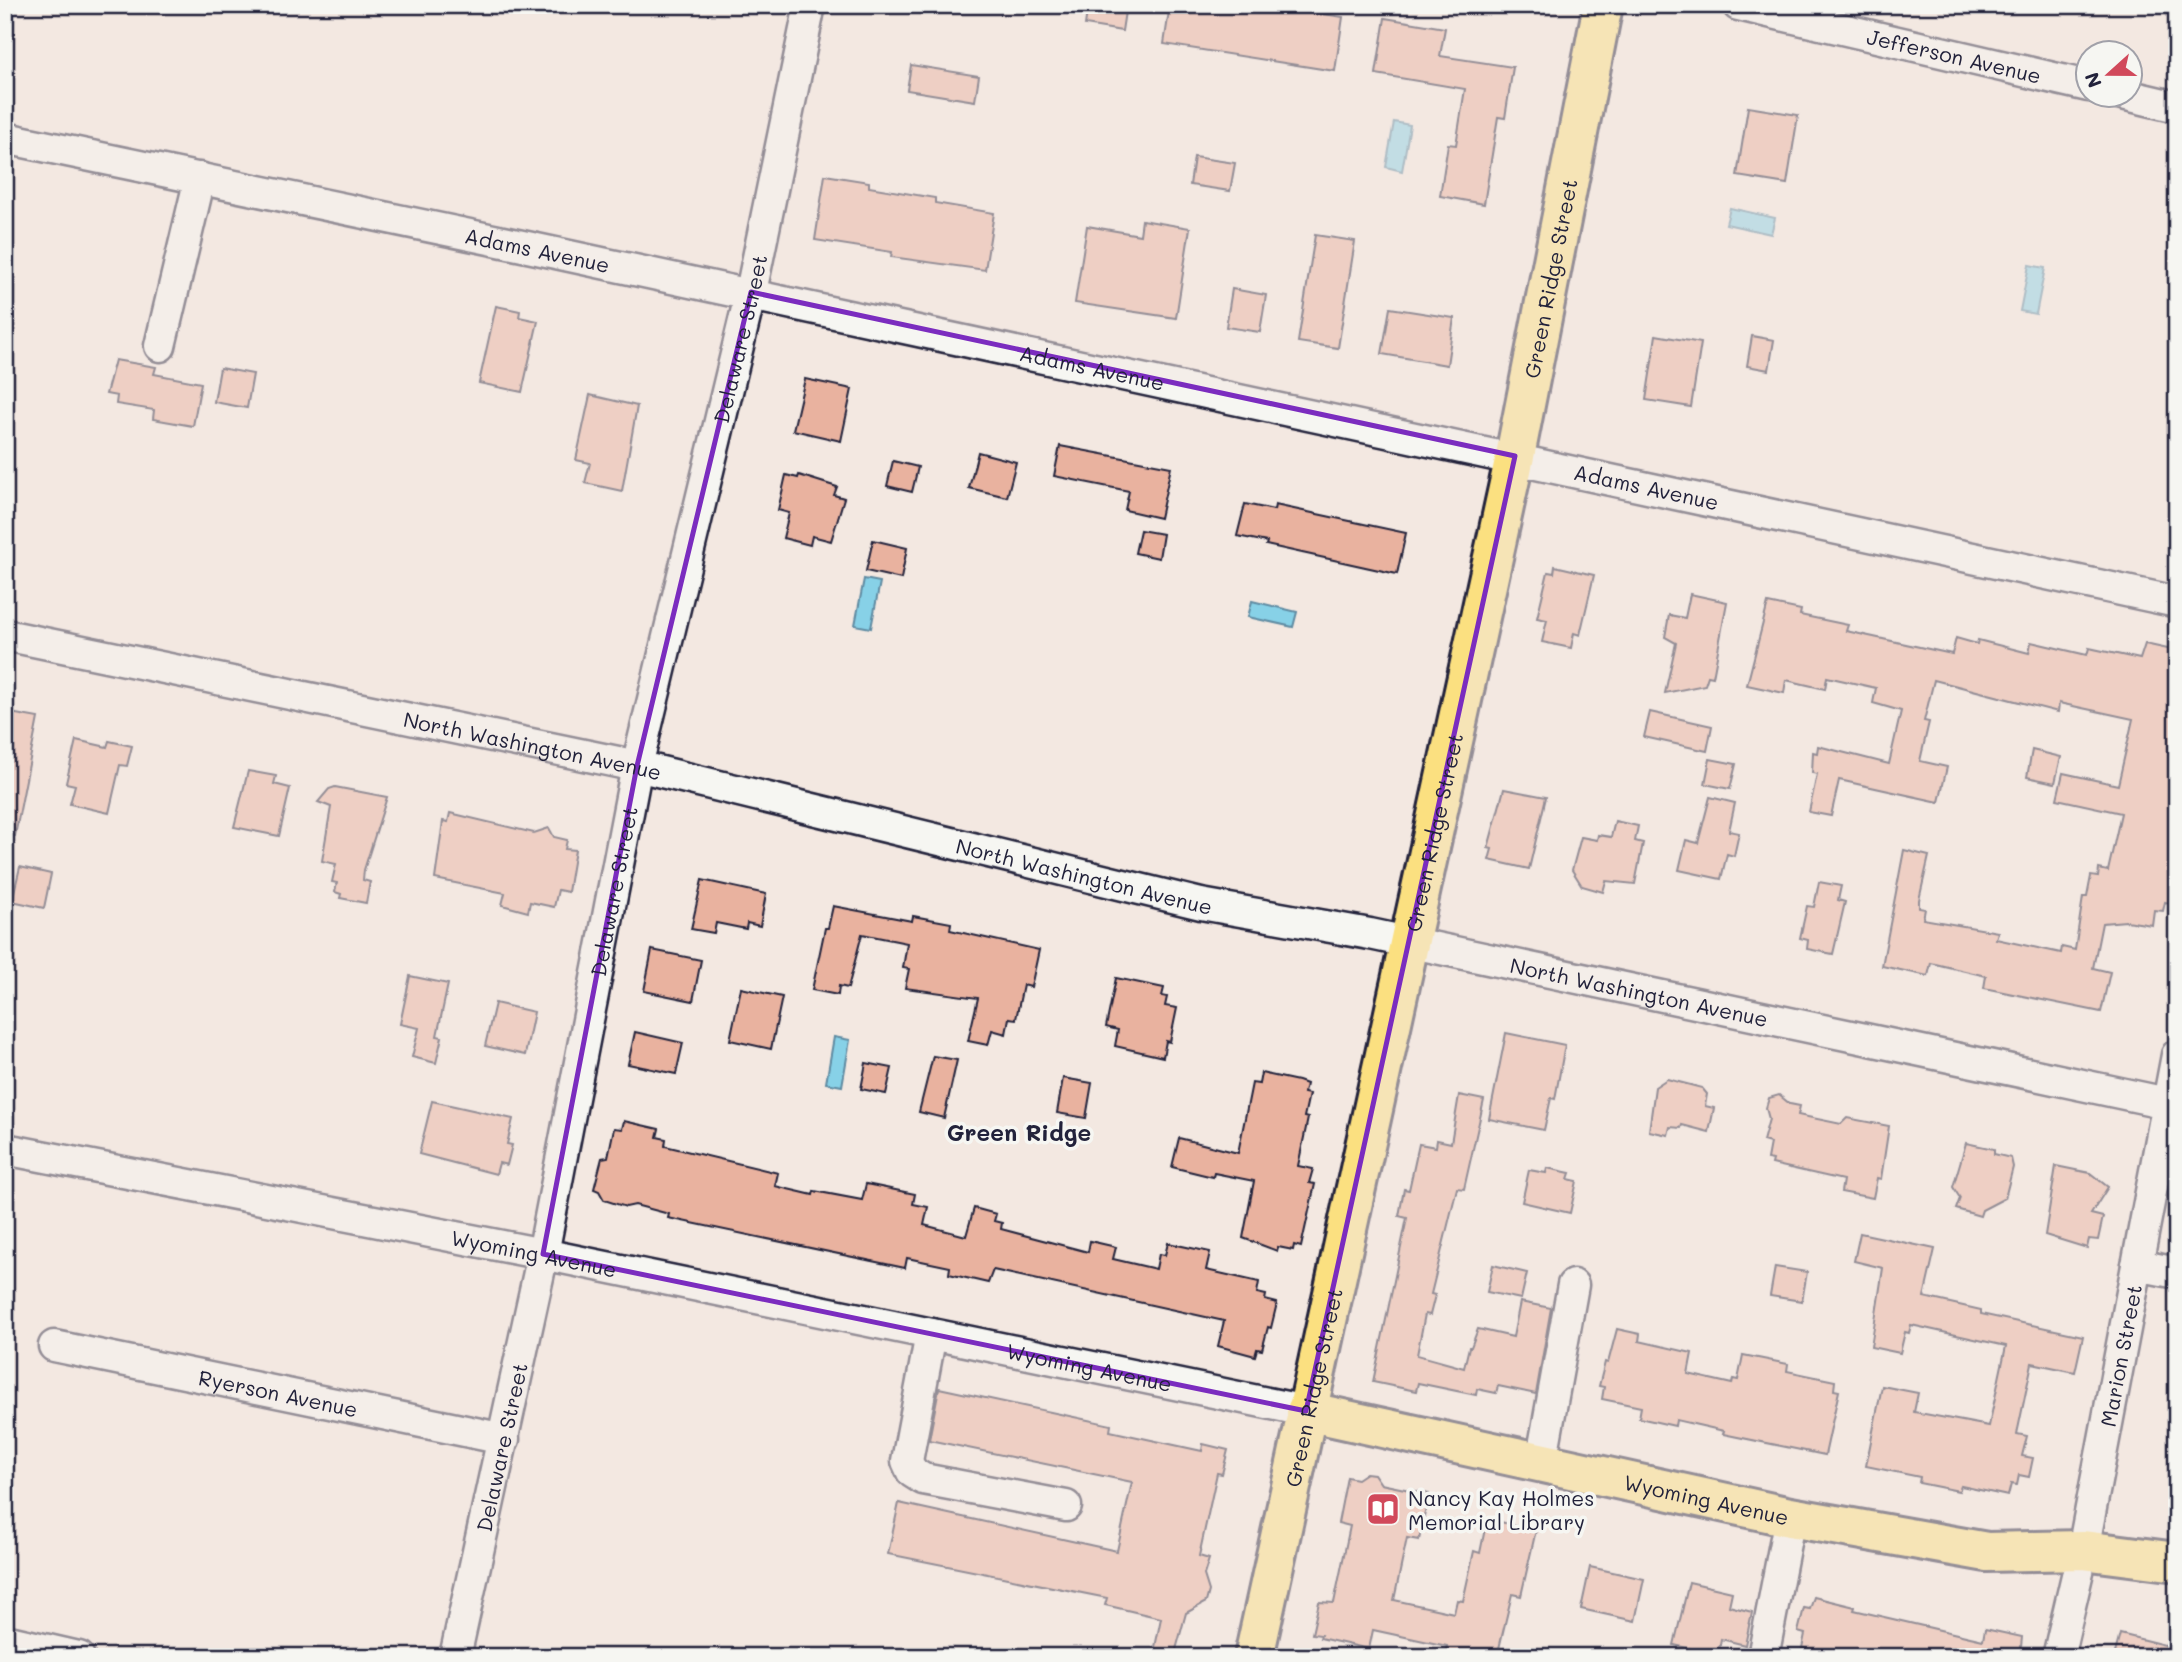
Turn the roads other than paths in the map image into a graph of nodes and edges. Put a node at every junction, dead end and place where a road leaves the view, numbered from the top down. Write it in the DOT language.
graph roads {
  1 [pos="810,5"];
  2 [pos="1603,5"];
  3 [pos="1738,5"];
  4 [pos="2074,83"];
  5 [pos="2144,99"];
  6 [pos="2177,107"];
  7 [pos="5,138"];
  8 [pos="200,178"];
  9 [pos="751,292"];
  10 [pos="160,346"];
  11 [pos="1515,456"];
  12 [pos="2177,602"];
  13 [pos="5,635"];
  14 [pos="637,766"];
  15 [pos="1409,943"];
  16 [pos="2177,1055"];
  17 [pos="2167,1103"];
  18 [pos="5,1149"];
  19 [pos="543,1254"];
  20 [pos="2137,1265"];
  21 [pos="2177,1273"];
  22 [pos="1573,1285"];
  23 [pos="931,1334"];
  24 [pos="54,1346"];
  25 [pos="1306,1411"];
  26 [pos="504,1439"];
  27 [pos="1541,1463"];
  28 [pos="1066,1506"];
  29 [pos="1790,1517"];
  30 [pos="2083,1550"];
  31 [pos="2177,1562"];
  32 [pos="5,1640"];
  33 [pos="1257,1656"];
  34 [pos="79,1657"];
  35 [pos="455,1657"];
  36 [pos="1763,1657"];
  37 [pos="2058,1657"];
  1 -- 9 [label="street, Delaware Street"];
  2 -- 11 [label="main road, Green Ridge Street"];
  3 -- 4 [label="street, Jefferson Avenue"];
  5 -- 6 [label="street"];
  7 -- 8 [label="street, Adams Avenue"];
  8 -- 9 [label="street, Adams Avenue"];
  8 -- 10 [label="street"];
  9 -- 11 [label="street, Adams Avenue"];
  9 -- 14 [label="street, Delaware Street"];
  11 -- 12 [label="street, Adams Avenue"];
  11 -- 15 [label="main road, Green Ridge Street"];
  13 -- 14 [label="street, North Washington Avenue"];
  14 -- 15 [label="street, North Washington Avenue"];
  14 -- 19 [label="street, Delaware Street"];
  15 -- 17 [label="street, North Washington Avenue"];
  15 -- 25 [label="main road, Green Ridge Street"];
  16 -- 17 [label="street, Marion Street"];
  17 -- 20 [label="street, Marion Street"];
  18 -- 19 [label="street, Wyoming Avenue"];
  19 -- 23 [label="street, Wyoming Avenue"];
  19 -- 26 [label="street, Delaware Street"];
  20 -- 21 [label="street"];
  20 -- 30 [label="street, Marion Street"];
  22 -- 27 [label="street"];
  23 -- 25 [label="street, Wyoming Avenue"];
  23 -- 28 [label="street"];
  24 -- 26 [label="street, Ryerson Avenue"];
  25 -- 27 [label="main road, Wyoming Avenue"];
  25 -- 33 [label="main road, Green Ridge Street"];
  26 -- 35 [label="street, Delaware Street"];
  27 -- 29 [label="main road, Wyoming Avenue"];
  29 -- 30 [label="main road, Wyoming Avenue"];
  29 -- 36 [label="street"];
  30 -- 31 [label="main road, Wyoming Avenue"];
  30 -- 37 [label="street, Marion Street"];
  32 -- 34 [label="street"];
}
